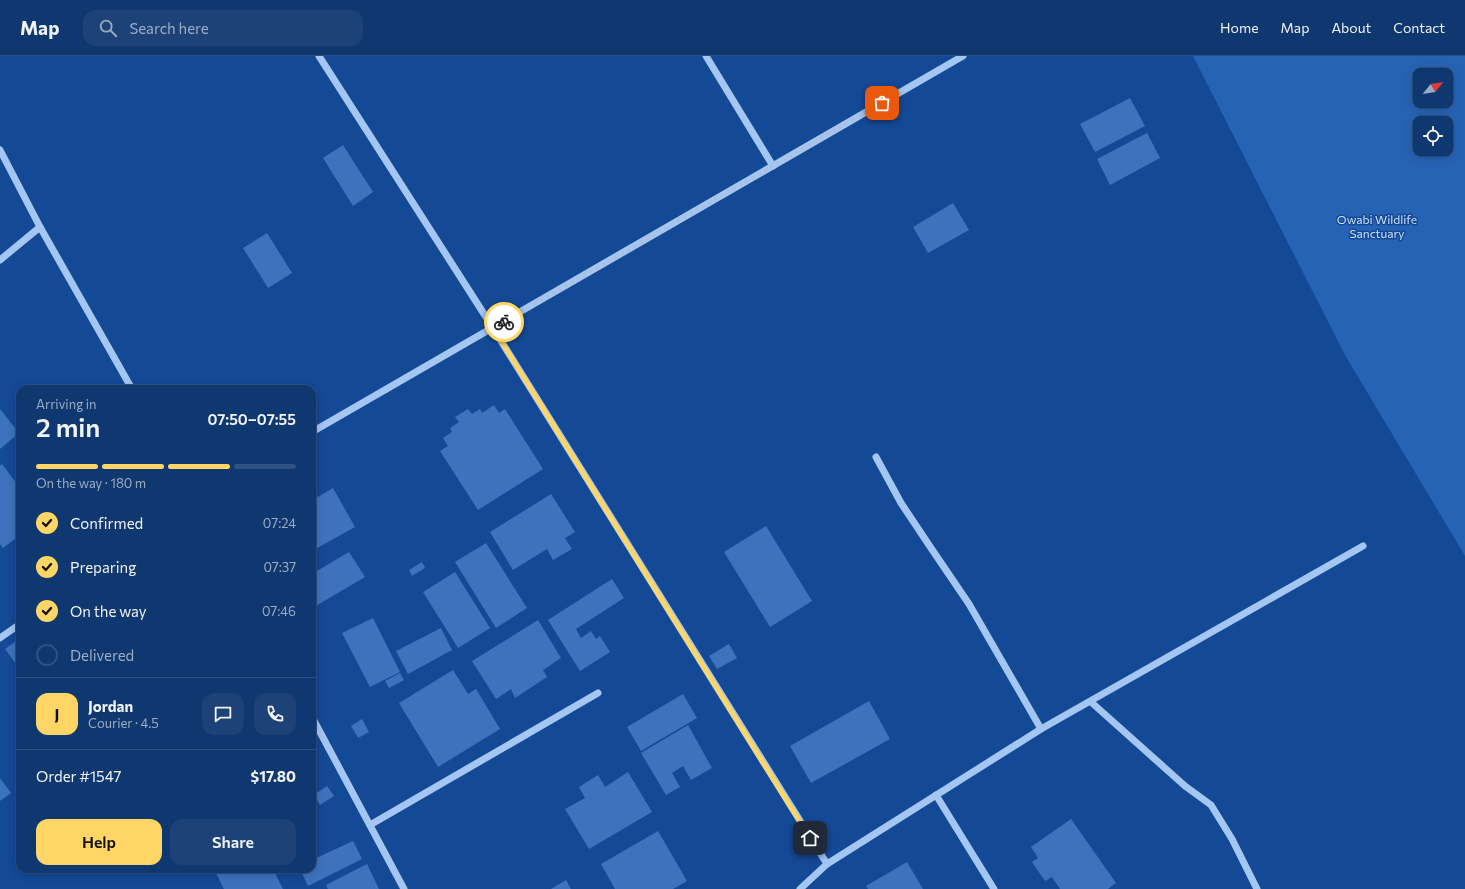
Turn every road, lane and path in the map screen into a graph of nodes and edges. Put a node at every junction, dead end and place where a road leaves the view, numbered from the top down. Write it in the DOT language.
graph roads {
  1 [pos="319,56"];
  2 [pos="706,56"];
  3 [pos="963,56"];
  4 [pos="0,150"];
  5 [pos="773,166"];
  6 [pos="40,227"];
  7 [pos="0,260"];
  8 [pos="493,328"];
  9 [pos="130,385"];
  10 [pos="316,430"];
  11 [pos="876,457"];
  12 [pos="1363,546"];
  13 [pos="16,627"];
  14 [pos="0,638"];
  15 [pos="598,693"];
  16 [pos="1091,702"];
  17 [pos="316,724"];
  18 [pos="1041,730"];
  19 [pos="936,795"];
  20 [pos="370,825"];
  21 [pos="827,864"];
  22 [pos="404,889"];
  23 [pos="800,889"];
  24 [pos="994,889"];
  25 [pos="1257,889"];
  1 -- 8 [label="street"];
  2 -- 5 [label="street"];
  3 -- 5 [label="street"];
  4 -- 6 [label="street"];
  5 -- 8 [label="street"];
  6 -- 7 [label="street"];
  6 -- 9 [label="street"];
  8 -- 10 [label="street"];
  8 -- 21 [label="street"];
  11 -- 18 [label="street"];
  12 -- 16 [label="street"];
  13 -- 14 [label="street"];
  15 -- 20 [label="street"];
  16 -- 18 [label="street"];
  16 -- 25 [label="street"];
  17 -- 20 [label="street"];
  18 -- 19 [label="street"];
  19 -- 21 [label="street"];
  19 -- 24 [label="street"];
  20 -- 22 [label="street"];
  21 -- 23 [label="street"];
}
